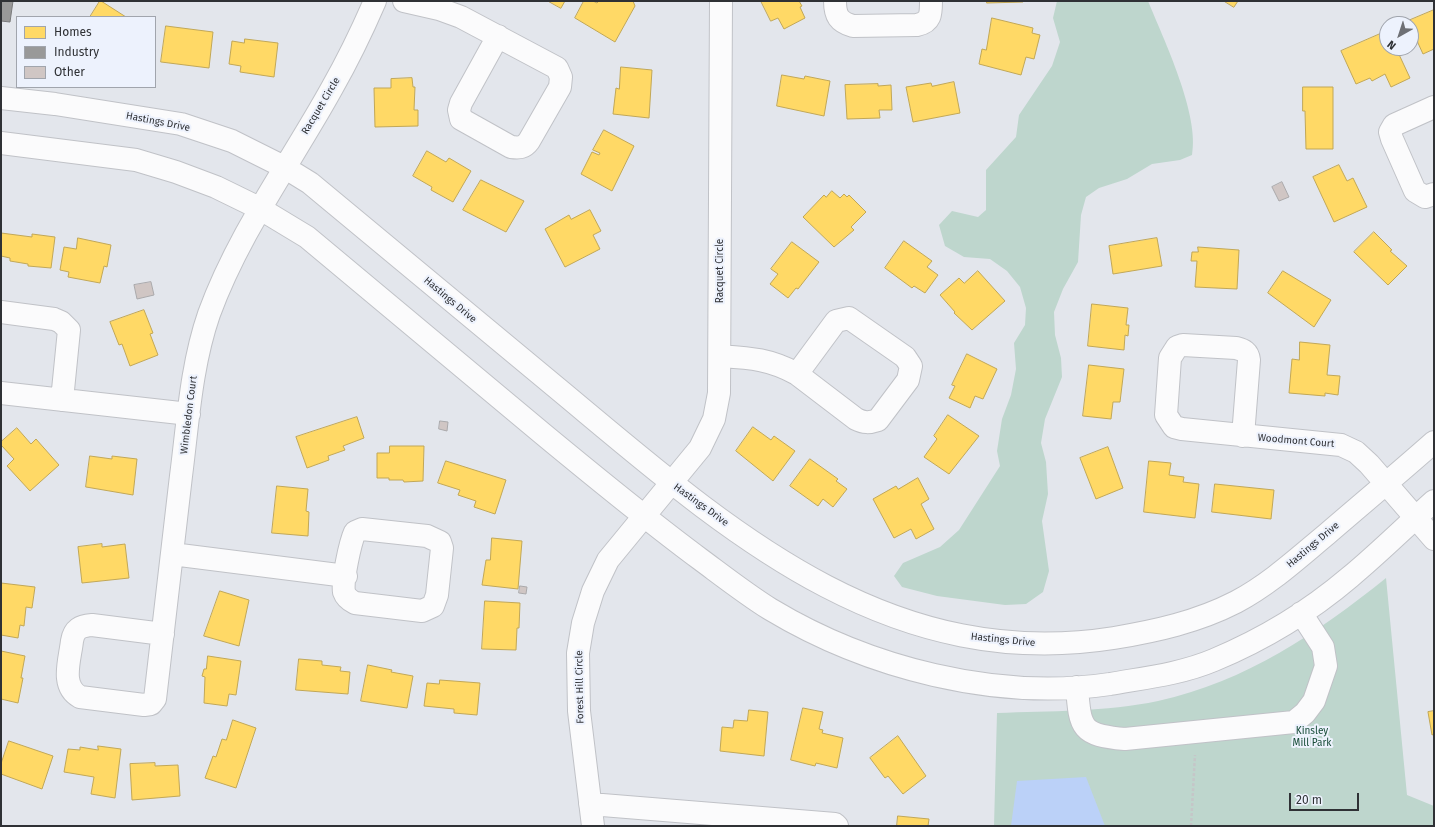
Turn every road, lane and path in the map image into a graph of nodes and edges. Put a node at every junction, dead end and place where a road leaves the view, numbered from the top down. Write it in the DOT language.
graph roads {
  1 [pos="375,1"];
  2 [pos="404,1"];
  3 [pos="721,1"];
  4 [pos="835,1"];
  5 [pos="931,1"];
  6 [pos="498,36"];
  7 [pos="1,98"];
  8 [pos="1434,107"];
  9 [pos="1,143"];
  10 [pos="284,167"];
  11 [pos="1434,194"];
  12 [pos="259,208"];
  13 [pos="1,312"];
  14 [pos="720,356"];
  15 [pos="797,374"];
  16 [pos="1,392"];
  17 [pos="62,400"];
  18 [pos="189,414"];
  19 [pos="1243,436"];
  20 [pos="1434,442"];
  21 [pos="671,483"];
  22 [pos="1387,483"];
  23 [pos="1434,501"];
  24 [pos="643,517"];
  25 [pos="1416,517"];
  26 [pos="1434,538"];
  27 [pos="172,554"];
  28 [pos="346,576"];
  29 [pos="1301,613"];
  30 [pos="163,634"];
  31 [pos="1077,687"];
  32 [pos="1196,732"];
  33 [pos="590,804"];
  34 [pos="762,822"];
  35 [pos="593,826"];
  36 [pos="837,826"];
  37 [pos="1191,826"];
  1 -- 10 [label="street, Racquet Circle"];
  2 -- 6 [label="street"];
  3 -- 14 [label="street, Racquet Circle"];
  4 -- 5 [label="street"];
  6 -- 6 [label="street"];
  7 -- 10 [label="street, Hastings Drive"];
  8 -- 11 [label="street"];
  9 -- 12 [label="street"];
  10 -- 12 [label="street, Racquet Circle"];
  10 -- 21 [label="street, Hastings Drive"];
  12 -- 18 [label="street, Wimbledon Court"];
  12 -- 24 [label="street"];
  13 -- 17 [label="street"];
  14 -- 15 [label="street"];
  14 -- 21 [label="street, Racquet Circle"];
  15 -- 15 [label="street"];
  16 -- 17 [label="street"];
  17 -- 18 [label="street"];
  18 -- 27 [label="street, Wimbledon Court"];
  19 -- 19 [label="street, Woodmont Court"];
  19 -- 22 [label="street, Woodmont Court"];
  20 -- 22 [label="street, Hastings Drive"];
  21 -- 22 [label="street, Hastings Drive"];
  21 -- 24 [label="street, Racquet Circle"];
  22 -- 25 [label="street, Woodmont Court"];
  23 -- 25 [label="street"];
  24 -- 31 [label="street"];
  24 -- 33 [label="street, Forest Hill Circle"];
  25 -- 26 [label="street, Woodmont Court"];
  25 -- 29 [label="street"];
  27 -- 28 [label="street"];
  27 -- 30 [label="street, Wimbledon Court"];
  28 -- 28 [label="street"];
  29 -- 31 [label="street"];
  29 -- 32 [label="street"];
  30 -- 30 [label="street, Wimbledon Court"];
  31 -- 32 [label="street"];
  32 -- 37 [label="path"];
  33 -- 34 [label="street"];
  33 -- 35 [label="street, Forest Hill Circle"];
  34 -- 36 [label="street"];
}
